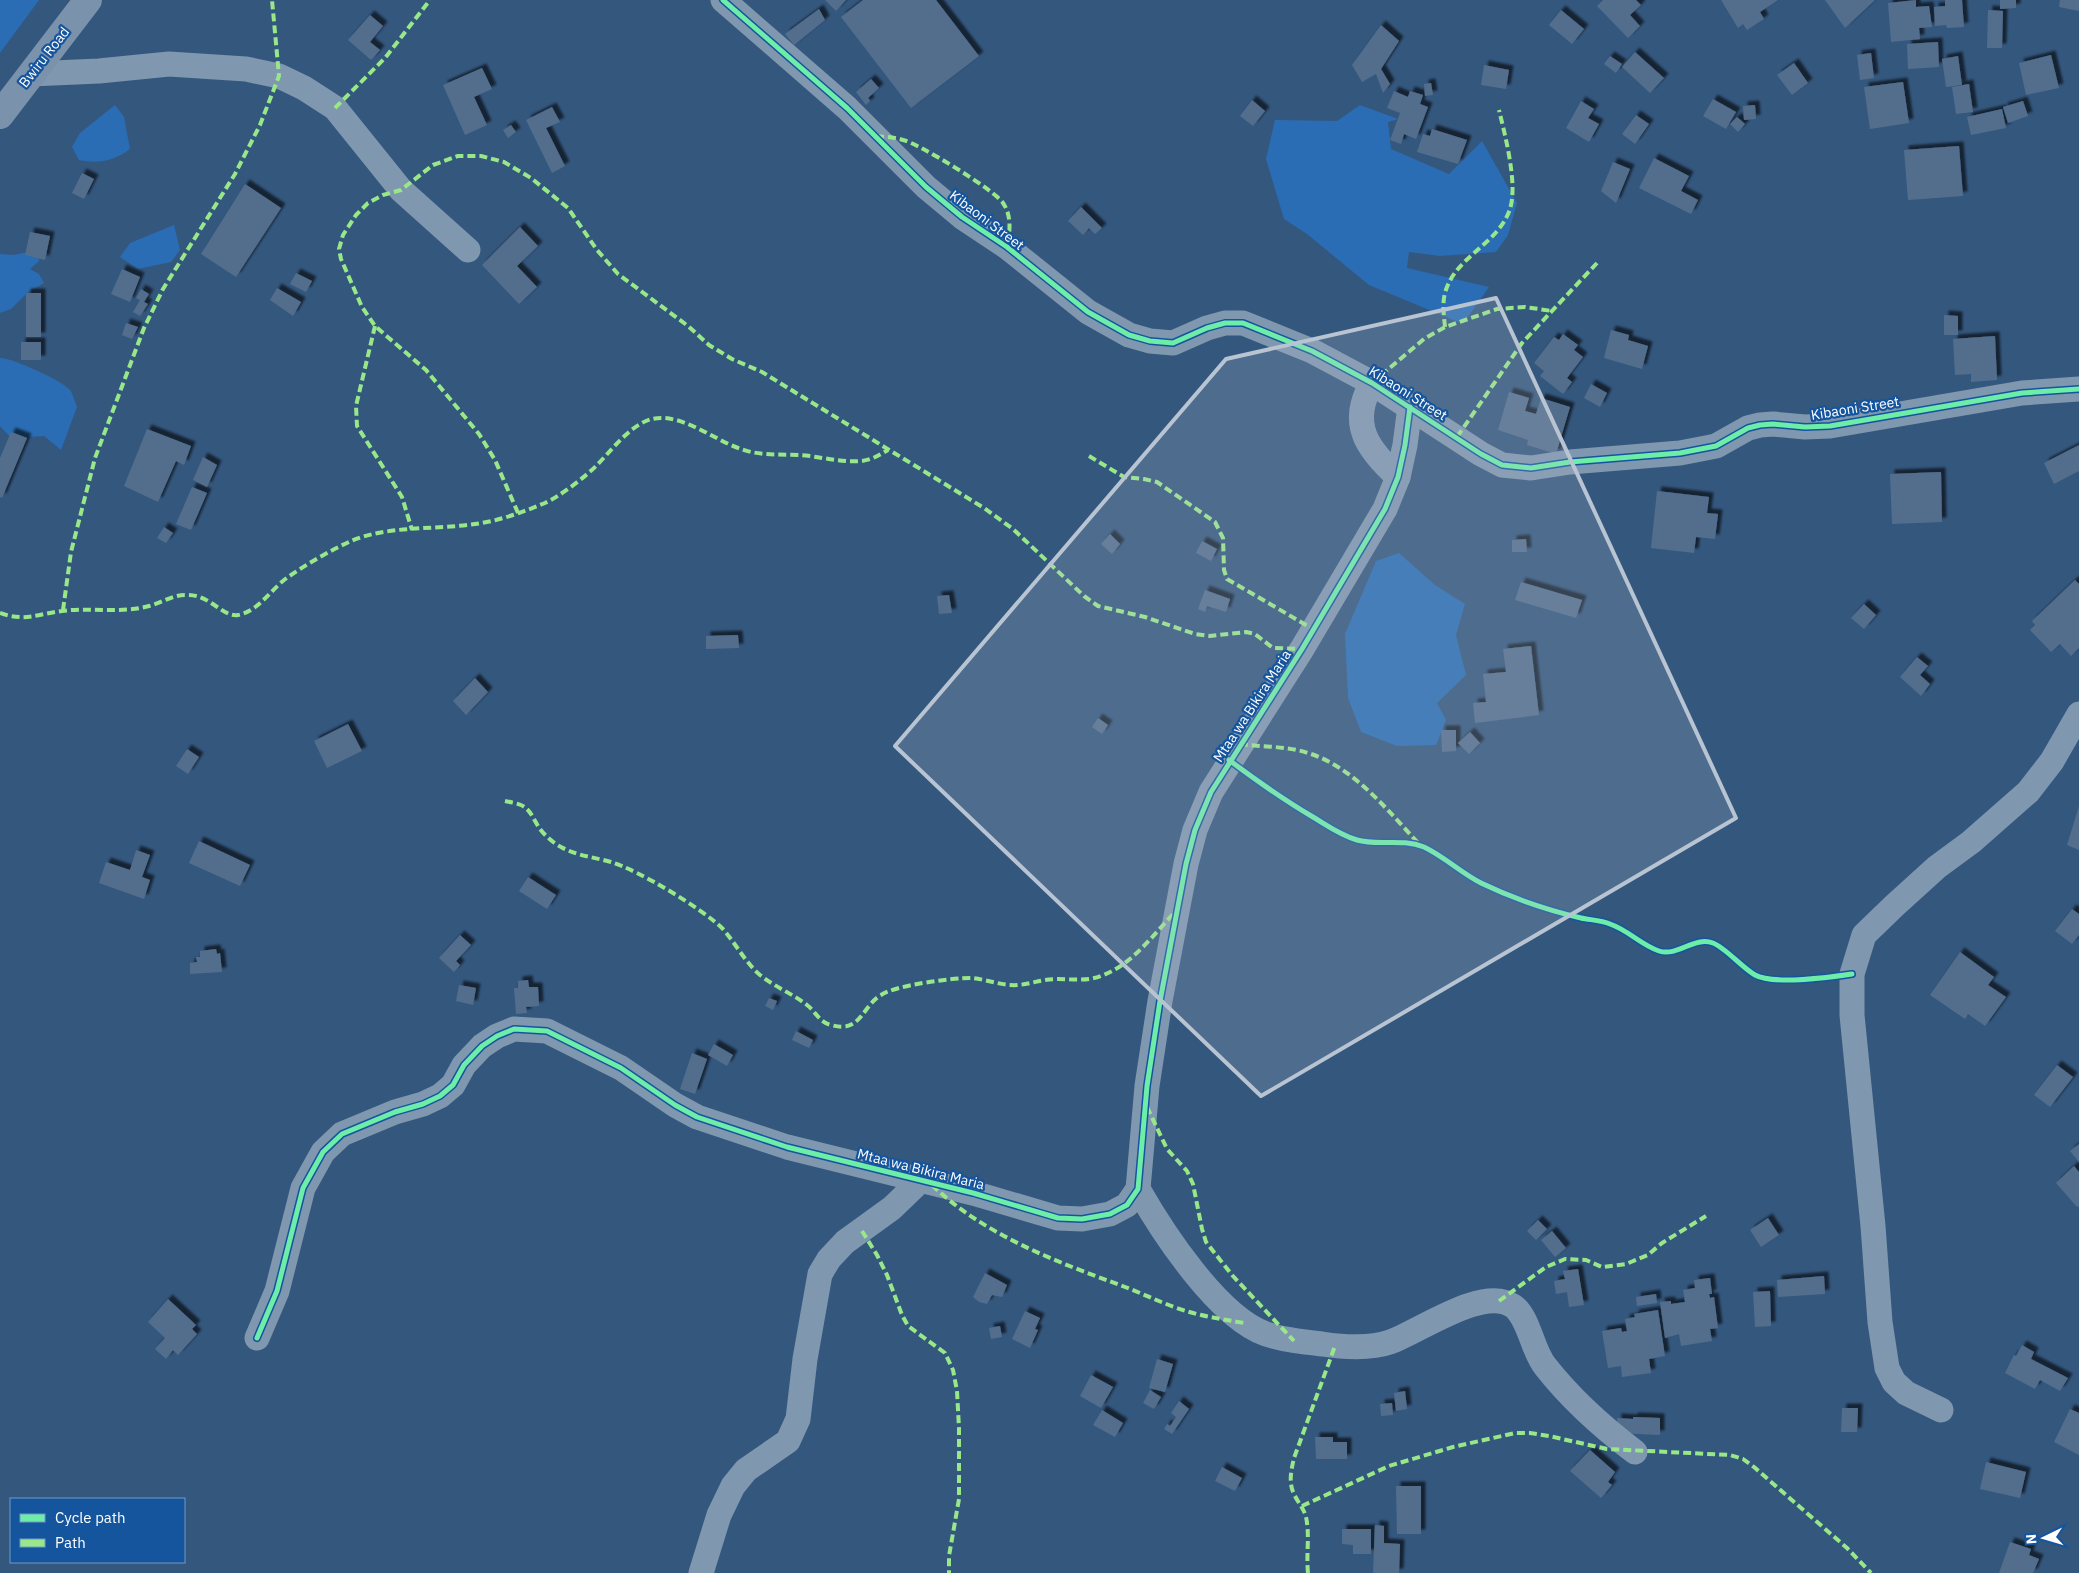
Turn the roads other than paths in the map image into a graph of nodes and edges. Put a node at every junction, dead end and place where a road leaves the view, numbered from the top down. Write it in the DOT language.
graph roads {
  1 [pos="88,0"];
  2 [pos="723,0"];
  3 [pos="31,74"];
  4 [pos="0,115"];
  5 [pos="468,250"];
  6 [pos="1372,383"];
  7 [pos="2079,389"];
  8 [pos="1410,407"];
  9 [pos="1398,478"];
  10 [pos="2079,714"];
  11 [pos="920,1181"];
  12 [pos="1138,1189"];
  13 [pos="258,1338"];
  14 [pos="1941,1410"];
  15 [pos="1635,1452"];
  16 [pos="701,1573"];
  1 -- 3 [label="main road, Bwiru Road"];
  2 -- 6 [label="street, Kibaoni Street"];
  3 -- 4 [label="main road, Bwiru Road"];
  3 -- 5 [label="street"];
  6 -- 8 [label="street, Kibaoni Street"];
  6 -- 9 [label="street"];
  7 -- 8 [label="street, Kibaoni Street"];
  8 -- 9 [label="street, Mtaa wa Bikira Maria"];
  9 -- 12 [label="street, Mtaa wa Bikira Maria"];
  10 -- 14 [label="street"];
  11 -- 12 [label="street, Mtaa wa Bikira Maria"];
  11 -- 13 [label="street, Mtaa wa Bikira Maria"];
  11 -- 16 [label="street"];
  12 -- 15 [label="street"];
}
